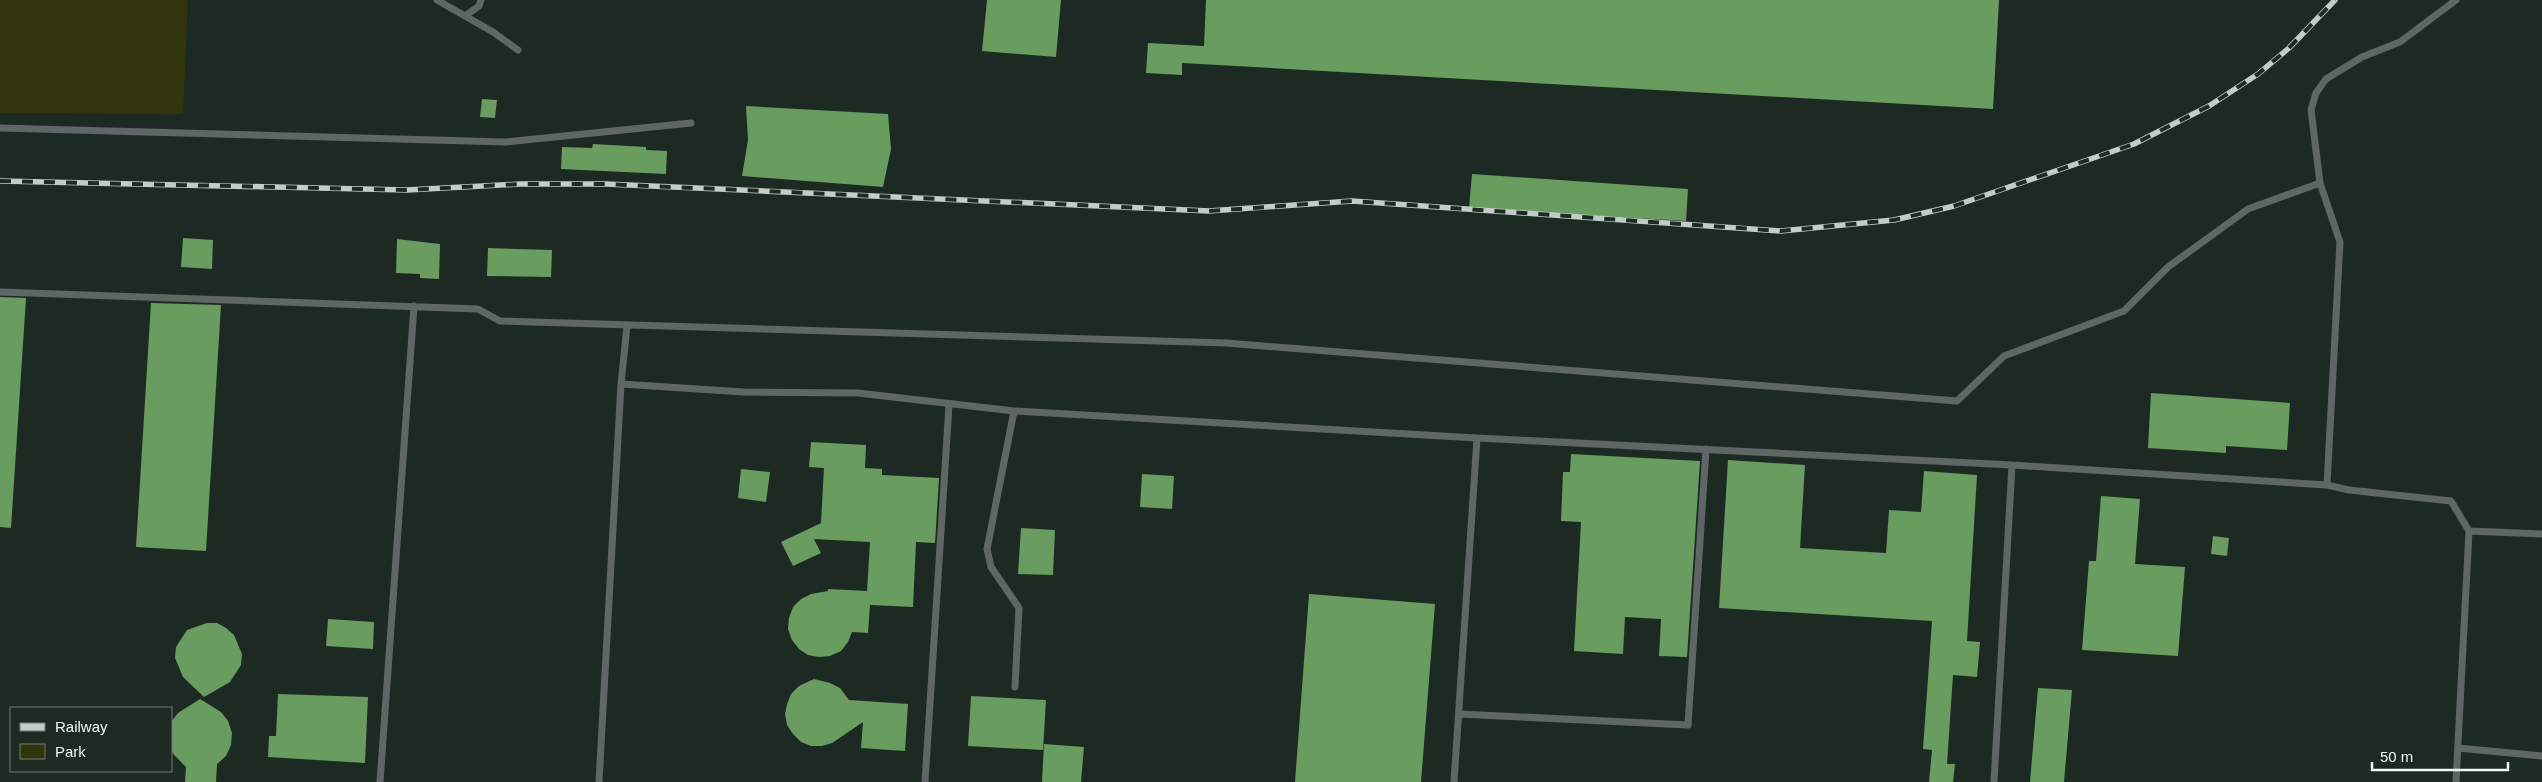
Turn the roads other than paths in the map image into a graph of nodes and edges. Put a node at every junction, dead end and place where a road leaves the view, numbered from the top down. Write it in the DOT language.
graph roads {
  1 [pos="437,0"];
  2 [pos="481,0"];
  3 [pos="2456,0"];
  4 [pos="465,16"];
  5 [pos="518,50"];
  6 [pos="691,123"];
  7 [pos="0,128"];
  8 [pos="2320,183"];
  9 [pos="0,292"];
  10 [pos="414,306"];
  11 [pos="627,326"];
  12 [pos="621,384"];
  13 [pos="948,405"];
  14 [pos="1014,412"];
  15 [pos="1477,438"];
  16 [pos="1706,449"];
  17 [pos="2012,465"];
  18 [pos="2328,485"];
  19 [pos="2469,531"];
  20 [pos="2542,534"];
  21 [pos="1016,687"];
  22 [pos="1459,714"];
  23 [pos="2458,748"];
  24 [pos="2542,756"];
  25 [pos="380,782"];
  26 [pos="599,782"];
  27 [pos="925,782"];
  28 [pos="1454,782"];
  29 [pos="1994,782"];
  30 [pos="2456,782"];
  1 -- 4 [label="lane"];
  2 -- 4 [label="lane"];
  3 -- 8 [label="lane"];
  4 -- 5 [label="lane"];
  6 -- 7 [label="lane"];
  8 -- 11 [label="lane"];
  8 -- 18 [label="lane"];
  9 -- 10 [label="lane"];
  10 -- 11 [label="lane"];
  10 -- 25 [label="lane"];
  11 -- 12 [label="lane"];
  12 -- 13 [label="lane"];
  12 -- 26 [label="lane"];
  13 -- 14 [label="lane"];
  13 -- 27 [label="lane"];
  14 -- 15 [label="lane"];
  14 -- 21 [label="lane"];
  15 -- 16 [label="lane"];
  15 -- 22 [label="lane"];
  16 -- 17 [label="lane"];
  16 -- 22 [label="lane"];
  17 -- 18 [label="lane"];
  17 -- 29 [label="lane"];
  18 -- 19 [label="lane"];
  19 -- 20 [label="lane"];
  19 -- 23 [label="lane"];
  22 -- 28 [label="lane"];
  23 -- 24 [label="lane"];
  23 -- 30 [label="lane"];
}
